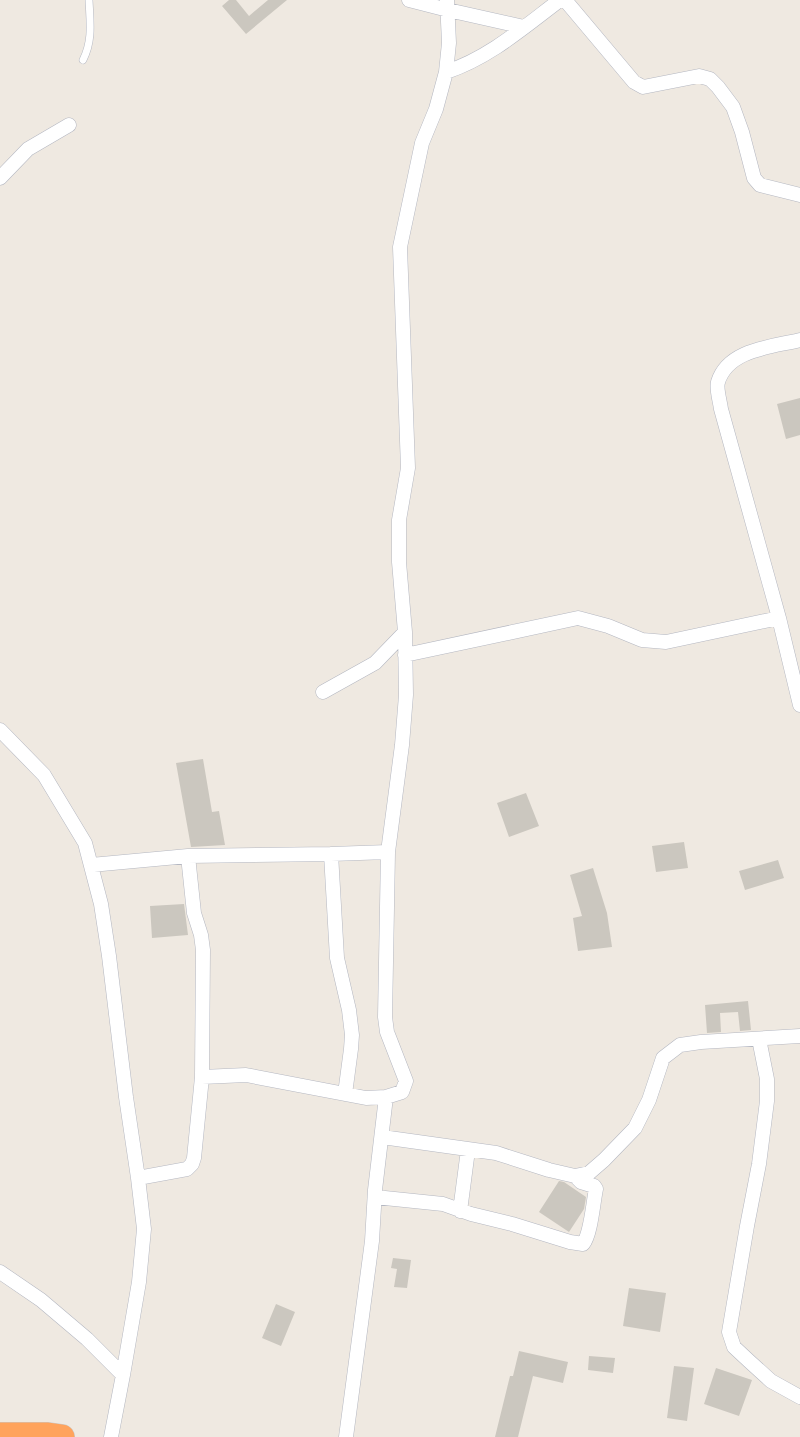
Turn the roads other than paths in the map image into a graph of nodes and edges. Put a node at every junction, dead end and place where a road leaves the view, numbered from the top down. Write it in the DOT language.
graph roads {
  1 [pos="89,0"];
  2 [pos="409,0"];
  3 [pos="560,0"];
  4 [pos="565,0"];
  5 [pos="447,5"];
  6 [pos="524,27"];
  7 [pos="83,60"];
  8 [pos="446,72"];
  9 [pos="69,125"];
  10 [pos="0,178"];
  11 [pos="800,194"];
  12 [pos="800,340"];
  13 [pos="779,618"];
  14 [pos="405,632"];
  15 [pos="405,655"];
  16 [pos="323,692"];
  17 [pos="800,705"];
  18 [pos="0,730"];
  19 [pos="388,852"];
  20 [pos="331,854"];
  21 [pos="188,856"];
  22 [pos="91,865"];
  23 [pos="800,1036"];
  24 [pos="759,1039"];
  25 [pos="202,1077"];
  26 [pos="345,1094"];
  27 [pos="386,1097"];
  28 [pos="382,1137"];
  29 [pos="468,1150"];
  30 [pos="575,1176"];
  31 [pos="138,1178"];
  32 [pos="375,1197"];
  33 [pos="460,1211"];
  34 [pos="0,1272"];
  35 [pos="123,1375"];
  36 [pos="800,1397"];
  37 [pos="0,1435"];
  38 [pos="62,1437"];
  39 [pos="111,1437"];
  40 [pos="346,1437"];
  1 -- 7 [label="lane"];
  2 -- 5 [label="street"];
  3 -- 6 [label="street"];
  4 -- 11 [label="street"];
  5 -- 6 [label="street"];
  5 -- 8 [label="street"];
  6 -- 8 [label="street"];
  8 -- 14 [label="street"];
  9 -- 10 [label="street"];
  12 -- 13 [label="street"];
  13 -- 15 [label="street"];
  13 -- 17 [label="street"];
  14 -- 15 [label="street"];
  14 -- 16 [label="street"];
  15 -- 19 [label="street"];
  18 -- 22 [label="street"];
  19 -- 20 [label="street"];
  19 -- 27 [label="street"];
  20 -- 21 [label="street"];
  20 -- 26 [label="street"];
  21 -- 22 [label="street"];
  21 -- 25 [label="street"];
  22 -- 31 [label="street"];
  23 -- 24 [label="street"];
  24 -- 30 [label="street"];
  24 -- 36 [label="street"];
  25 -- 26 [label="street"];
  25 -- 31 [label="street"];
  26 -- 27 [label="street"];
  27 -- 28 [label="street"];
  28 -- 29 [label="street"];
  28 -- 32 [label="street"];
  29 -- 30 [label="street"];
  29 -- 33 [label="street"];
  30 -- 33 [label="street"];
  31 -- 35 [label="street"];
  32 -- 33 [label="street"];
  32 -- 40 [label="street"];
  34 -- 35 [label="street"];
  35 -- 39 [label="street"];
  37 -- 38 [label="highway"];
}
